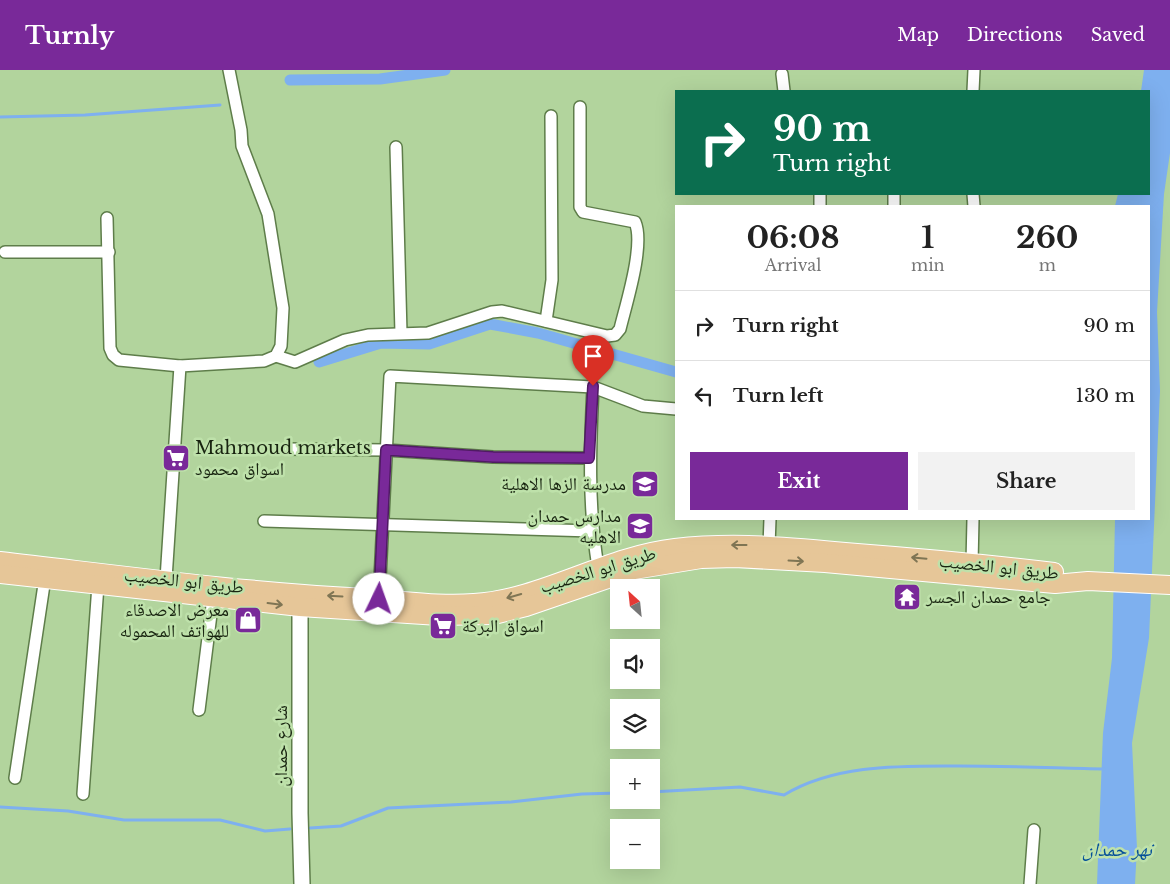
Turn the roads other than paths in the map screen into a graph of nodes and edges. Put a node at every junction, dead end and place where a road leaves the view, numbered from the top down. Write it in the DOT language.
graph roads {
  1 [pos="229,70"];
  2 [pos="974,70"];
  3 [pos="782,74"];
  4 [pos="784,90"];
  5 [pos="973,90"];
  6 [pos="580,107"];
  7 [pos="552,116"];
  8 [pos="396,147"];
  9 [pos="107,218"];
  10 [pos="5,252"];
  11 [pos="109,252"];
  12 [pos="546,321"];
  13 [pos="401,334"];
  14 [pos="276,356"];
  15 [pos="180,366"];
  16 [pos="593,386"];
  17 [pos="675,409"];
  18 [pos="286,449"];
  19 [pos="386,450"];
  20 [pos="589,458"];
  21 [pos="770,520"];
  22 [pos="974,520"];
  23 [pos="264,521"];
  24 [pos="382,526"];
  25 [pos="592,531"];
  26 [pos="769,546"];
  27 [pos="825,556"];
  28 [pos="0,561"];
  29 [pos="972,562"];
  30 [pos="598,567"];
  31 [pos="0,574"];
  32 [pos="45,578"];
  33 [pos="166,579"];
  34 [pos="1088,581"];
  35 [pos="98,585"];
  36 [pos="1170,585"];
  37 [pos="213,598"];
  38 [pos="379,599"];
  39 [pos="300,607"];
  40 [pos="199,710"];
  41 [pos="15,778"];
  42 [pos="83,794"];
  43 [pos="1034,830"];
  44 [pos="302,884"];
  45 [pos="1030,884"];
  1 -- 14 [label="street"];
  2 -- 5 [label="street"];
  3 -- 4 [label="street"];
  6 -- 12 [label="street"];
  7 -- 12 [label="street"];
  8 -- 13 [label="street"];
  9 -- 11 [label="street"];
  10 -- 11 [label="street"];
  11 -- 15 [label="street"];
  12 -- 13 [label="street"];
  13 -- 14 [label="street"];
  14 -- 15 [label="street"];
  15 -- 33 [label="street"];
  16 -- 17 [label="street"];
  16 -- 19 [label="street"];
  16 -- 20 [label="street"];
  18 -- 19 [label="street"];
  19 -- 20 [label="street"];
  19 -- 24 [label="street"];
  20 -- 25 [label="street"];
  21 -- 26 [label="street"];
  22 -- 29 [label="street"];
  23 -- 24 [label="street"];
  24 -- 25 [label="street"];
  24 -- 38 [label="street"];
  25 -- 30 [label="street"];
  26 -- 27 [label="main road, طريق ابو الخصيب"];
  26 -- 30 [label="main road, طريق ابو الخصيب, one-way"];
  29 -- 27 [label="main road, طريق ابو الخصيب, one-way"];
  27 -- 34 [label="main road, طريق ابو الخصيب"];
  39 -- 27 [label="main road, طريق ابو الخصيب, one-way"];
  28 -- 33 [label="main road, طريق ابو الخصيب"];
  29 -- 34 [label="main road, طريق ابو الخصيب"];
  30 -- 38 [label="main road, طريق ابو الخصيب, one-way"];
  31 -- 32 [label="main road, طريق ابو الخصيب"];
  32 -- 35 [label="main road, طريق ابو الخصيب"];
  32 -- 41 [label="street"];
  38 -- 33 [label="main road, طريق ابو الخصيب, one-way"];
  34 -- 36 [label="main road"];
  35 -- 37 [label="main road, طريق ابو الخصيب"];
  35 -- 42 [label="street"];
  37 -- 39 [label="main road, طريق ابو الخصيب, one-way"];
  37 -- 40 [label="street"];
  39 -- 44 [label="main road, شارع حمدان"];
  43 -- 45 [label="street"];
}
